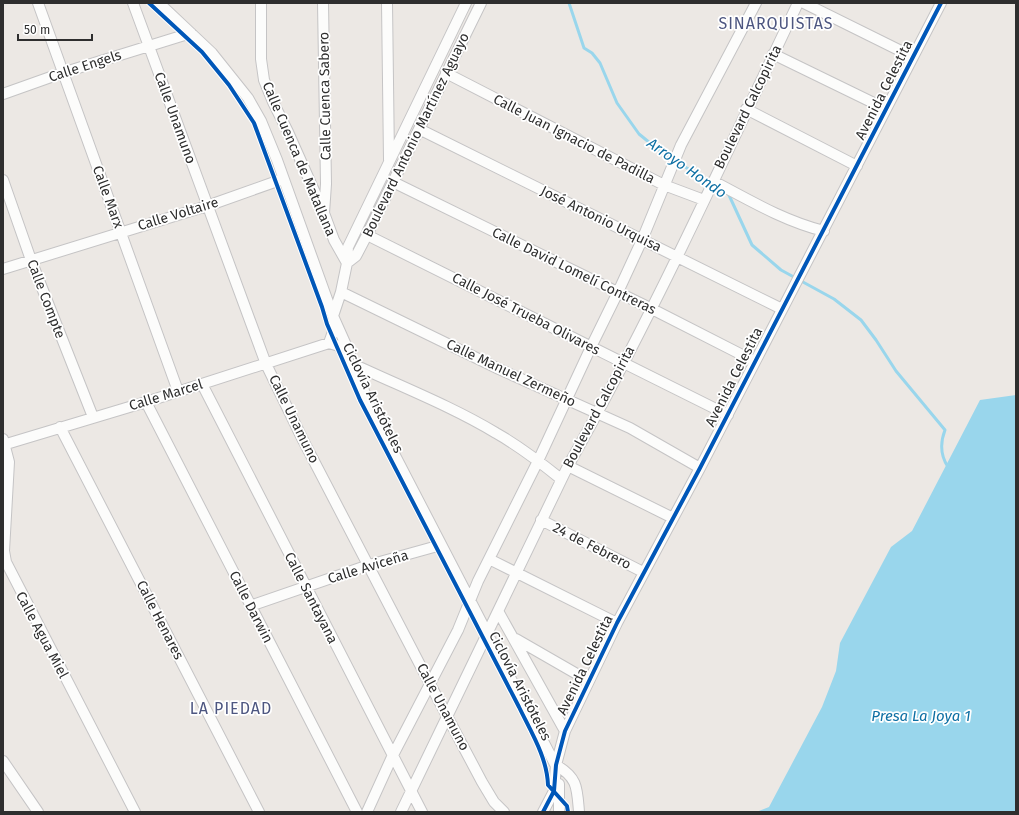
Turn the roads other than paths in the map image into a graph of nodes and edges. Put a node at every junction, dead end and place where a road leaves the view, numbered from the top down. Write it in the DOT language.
graph roads {
  1 [pos="38,3"];
  2 [pos="133,3"];
  3 [pos="159,3"];
  4 [pos="261,3"];
  5 [pos="323,3"];
  6 [pos="387,3"];
  7 [pos="466,3"];
  8 [pos="481,3"];
  9 [pos="756,3"];
  10 [pos="798,3"];
  11 [pos="804,3"];
  12 [pos="939,4"];
  13 [pos="190,33"];
  14 [pos="148,46"];
  15 [pos="774,54"];
  16 [pos="913,57"];
  17 [pos="62,73"];
  18 [pos="446,73"];
  19 [pos="3,94"];
  20 [pos="746,109"];
  21 [pos="886,109"];
  22 [pos="419,129"];
  23 [pos="389,162"];
  24 [pos="857,166"];
  25 [pos="284,179"];
  26 [pos="3,180"];
  27 [pos="393,182"];
  28 [pos="664,186"];
  29 [pos="709,189"];
  30 [pos="207,206"];
  31 [pos="324,213"];
  32 [pos="824,231"];
  33 [pos="120,232"];
  34 [pos="367,235"];
  35 [pos="642,240"];
  36 [pos="677,256"];
  37 [pos="31,260"];
  38 [pos="347,263"];
  39 [pos="3,269"];
  40 [pos="341,292"];
  41 [pos="618,292"];
  42 [pos="652,309"];
  43 [pos="782,309"];
  44 [pos="333,316"];
  45 [pos="329,343"];
  46 [pos="591,347"];
  47 [pos="754,361"];
  48 [pos="622,363"];
  49 [pos="266,364"];
  50 [pos="354,365"];
  51 [pos="359,379"];
  52 [pos="202,384"];
  53 [pos="178,391"];
  54 [pos="567,399"];
  55 [pos="146,402"];
  56 [pos="598,414"];
  57 [pos="728,415"];
  58 [pos="93,417"];
  59 [pos="60,427"];
  60 [pos="4,443"];
  61 [pos="538,461"];
  62 [pos="568,466"];
  63 [pos="700,468"];
  64 [pos="561,479"];
  65 [pos="673,518"];
  66 [pos="541,520"];
  67 [pos="441,545"];
  68 [pos="489,559"];
  69 [pos="369,566"];
  70 [pos="644,572"];
  71 [pos="517,573"];
  72 [pos="305,587"];
  73 [pos="470,600"];
  74 [pos="250,606"];
  75 [pos="498,611"];
  76 [pos="617,623"];
  77 [pos="488,633"];
  78 [pos="515,639"];
  79 [pos="588,681"];
  80 [pos="430,684"];
  81 [pos="446,714"];
  82 [pos="565,731"];
  83 [pos="392,757"];
  84 [pos="3,761"];
  85 [pos="556,765"];
  86 [pos="411,793"];
  87 [pos="494,802"];
  88 [pos="38,812"];
  89 [pos="135,812"];
  90 [pos="259,812"];
  91 [pos="357,812"];
  92 [pos="367,812"];
  93 [pos="401,812"];
  94 [pos="422,812"];
  95 [pos="497,812"];
  96 [pos="504,812"];
  97 [pos="543,812"];
  98 [pos="559,812"];
  99 [pos="579,812"];
  1 -- 17 [label="street, Calle Marx"];
  2 -- 14 [label="street, Calle Unamuno"];
  3 -- 13 [label="street"];
  4 -- 31 [label="street, Calle Cuenca de Matallana"];
  5 -- 31 [label="street, Calle Cuenca Sabero"];
  6 -- 23 [label="street"];
  7 -- 23 [label="street, Boulevard Antonio Martínez Aguayo"];
  8 -- 18 [label="street, Boulevard Antonio Martínez Aguayo"];
  9 -- 28 [label="street, Boulevard Calcopirita"];
  10 -- 15 [label="street, Boulevard Calcopirita"];
  11 -- 16 [label="street"];
  12 -- 16 [label="street, Avenida Celestita"];
  13 -- 14 [label="street, Calle Engels"];
  13 -- 25 [label="street"];
  14 -- 17 [label="street, Calle Engels"];
  14 -- 30 [label="street, Calle Unamuno"];
  15 -- 20 [label="street, Boulevard Calcopirita"];
  15 -- 21 [label="street"];
  16 -- 21 [label="street, Avenida Celestita"];
  17 -- 19 [label="street, Calle Engels"];
  17 -- 33 [label="street, Calle Marx"];
  18 -- 22 [label="street, Boulevard Antonio Martínez Aguayo"];
  18 -- 28 [label="street, Calle Juan Ignacio de Padilla"];
  20 -- 24 [label="street"];
  20 -- 29 [label="street, Boulevard Calcopirita"];
  21 -- 24 [label="street, Avenida Celestita"];
  22 -- 27 [label="street, Boulevard Antonio Martínez Aguayo"];
  22 -- 35 [label="street, José Antonio Urquisa"];
  23 -- 38 [label="street, Boulevard Antonio Martínez Aguayo"];
  24 -- 32 [label="street, Avenida Celestita"];
  25 -- 30 [label="street, Calle Voltaire"];
  25 -- 44 [label="street"];
  26 -- 37 [label="street, Calle Compte"];
  27 -- 34 [label="street, Boulevard Antonio Martínez Aguayo"];
  27 -- 41 [label="street, Calle David Lomelí Contreras"];
  28 -- 29 [label="street, Calle Juan Ignacio de Padilla"];
  28 -- 35 [label="street, Boulevard Calcopirita"];
  29 -- 32 [label="street, Calle Juan Ignacio de Padilla"];
  29 -- 36 [label="street, Boulevard Calcopirita"];
  30 -- 33 [label="street, Calle Voltaire"];
  30 -- 49 [label="street, Calle Unamuno"];
  31 -- 38 [label="street, Calle Cuenca de Matallana"];
  32 -- 43 [label="street, Avenida Celestita"];
  33 -- 37 [label="street, Calle Voltaire"];
  33 -- 53 [label="street, Calle Marx"];
  34 -- 38 [label="street, Boulevard Antonio Martínez Aguayo"];
  34 -- 46 [label="street, Calle José Trueba Olivares"];
  35 -- 36 [label="street, José Antonio Urquisa"];
  35 -- 41 [label="street, Boulevard Calcopirita"];
  36 -- 42 [label="street, Boulevard Calcopirita"];
  36 -- 43 [label="street, José Antonio Urquisa"];
  37 -- 39 [label="street, Calle Voltaire"];
  37 -- 58 [label="street, Calle Compte"];
  38 -- 40 [label="street, Boulevard Antonio Martínez Aguayo"];
  40 -- 44 [label="street, Boulevard Antonio Martínez Aguayo"];
  40 -- 54 [label="street, Calle Manuel Zermeño"];
  41 -- 42 [label="street, Calle David Lomelí Contreras"];
  41 -- 46 [label="street, Boulevard Calcopirita"];
  42 -- 47 [label="street, Calle David Lomelí Contreras"];
  42 -- 48 [label="street, Boulevard Calcopirita"];
  43 -- 47 [label="street, Avenida Celestita"];
  44 -- 45 [label="street"];
  44 -- 50 [label="street"];
  45 -- 49 [label="street, Calle Marcel"];
  45 -- 51 [label="street"];
  46 -- 48 [label="street, Calle José Trueba Olivares"];
  46 -- 54 [label="street, Boulevard Calcopirita"];
  47 -- 57 [label="street, Avenida Celestita"];
  48 -- 56 [label="street, Boulevard Calcopirita"];
  48 -- 57 [label="street, Calle José Trueba Olivares"];
  49 -- 52 [label="street, Calle Marcel"];
  49 -- 69 [label="street, Calle Unamuno"];
  50 -- 51 [label="street"];
  50 -- 61 [label="street"];
  51 -- 67 [label="street"];
  52 -- 53 [label="street, Calle Marcel"];
  52 -- 72 [label="street, Calle Santayana"];
  53 -- 55 [label="street, Calle Marcel"];
  54 -- 56 [label="street, Calle Manuel Zermeño"];
  54 -- 61 [label="street, Boulevard Calcopirita"];
  55 -- 58 [label="street, Calle Marcel"];
  55 -- 74 [label="street, Calle Darwin"];
  56 -- 62 [label="street, Boulevard Calcopirita"];
  56 -- 63 [label="street, Calle Manuel Zermeño"];
  57 -- 63 [label="street, Avenida Celestita"];
  58 -- 59 [label="street, Calle Marcel"];
  59 -- 60 [label="street, Calle Marcel"];
  59 -- 90 [label="street, Calle Henares"];
  60 -- 89 [label="street, Calle Agua Miel"];
  61 -- 64 [label="street"];
  61 -- 68 [label="street, Boulevard Calcopirita"];
  62 -- 64 [label="street, Boulevard Calcopirita"];
  62 -- 65 [label="street"];
  63 -- 65 [label="street, Avenida Celestita"];
  64 -- 66 [label="street, Boulevard Calcopirita"];
  65 -- 70 [label="street, Avenida Celestita"];
  66 -- 70 [label="street, 24 de Febrero"];
  66 -- 71 [label="street, Boulevard Calcopirita"];
  67 -- 69 [label="street, Calle Aviceña"];
  67 -- 73 [label="street"];
  68 -- 71 [label="street"];
  68 -- 73 [label="street, Boulevard Calcopirita"];
  69 -- 72 [label="street, Calle Aviceña"];
  69 -- 80 [label="street, Calle Unamuno"];
  70 -- 76 [label="street, Avenida Celestita"];
  71 -- 75 [label="street, Boulevard Calcopirita"];
  71 -- 76 [label="street"];
  72 -- 74 [label="street, Calle Aviceña"];
  72 -- 83 [label="street, Calle Santayana"];
  73 -- 77 [label="street"];
  73 -- 80 [label="street, Boulevard Calcopirita"];
  74 -- 91 [label="street, Calle Darwin"];
  75 -- 77 [label="street, Boulevard Calcopirita"];
  75 -- 78 [label="street"];
  76 -- 79 [label="street, Avenida Celestita"];
  77 -- 81 [label="street, Boulevard Calcopirita"];
  77 -- 85 [label="street"];
  78 -- 79 [label="street"];
  78 -- 82 [label="street"];
  79 -- 82 [label="street, Avenida Celestita"];
  80 -- 81 [label="street, Calle Unamuno"];
  80 -- 83 [label="street, Boulevard Calcopirita"];
  81 -- 86 [label="street, Boulevard Calcopirita"];
  81 -- 87 [label="street, Calle Unamuno"];
  82 -- 85 [label="street, Avenida Celestita"];
  83 -- 86 [label="street, Calle Santayana"];
  83 -- 92 [label="street, Boulevard Calcopirita"];
  84 -- 88 [label="street"];
  85 -- 97 [label="street"];
  85 -- 98 [label="street"];
  85 -- 99 [label="street"];
  86 -- 93 [label="street, Boulevard Calcopirita"];
  86 -- 94 [label="street, Calle Santayana"];
  87 -- 95 [label="street"];
  87 -- 96 [label="street, Calle Unamuno"];
}
